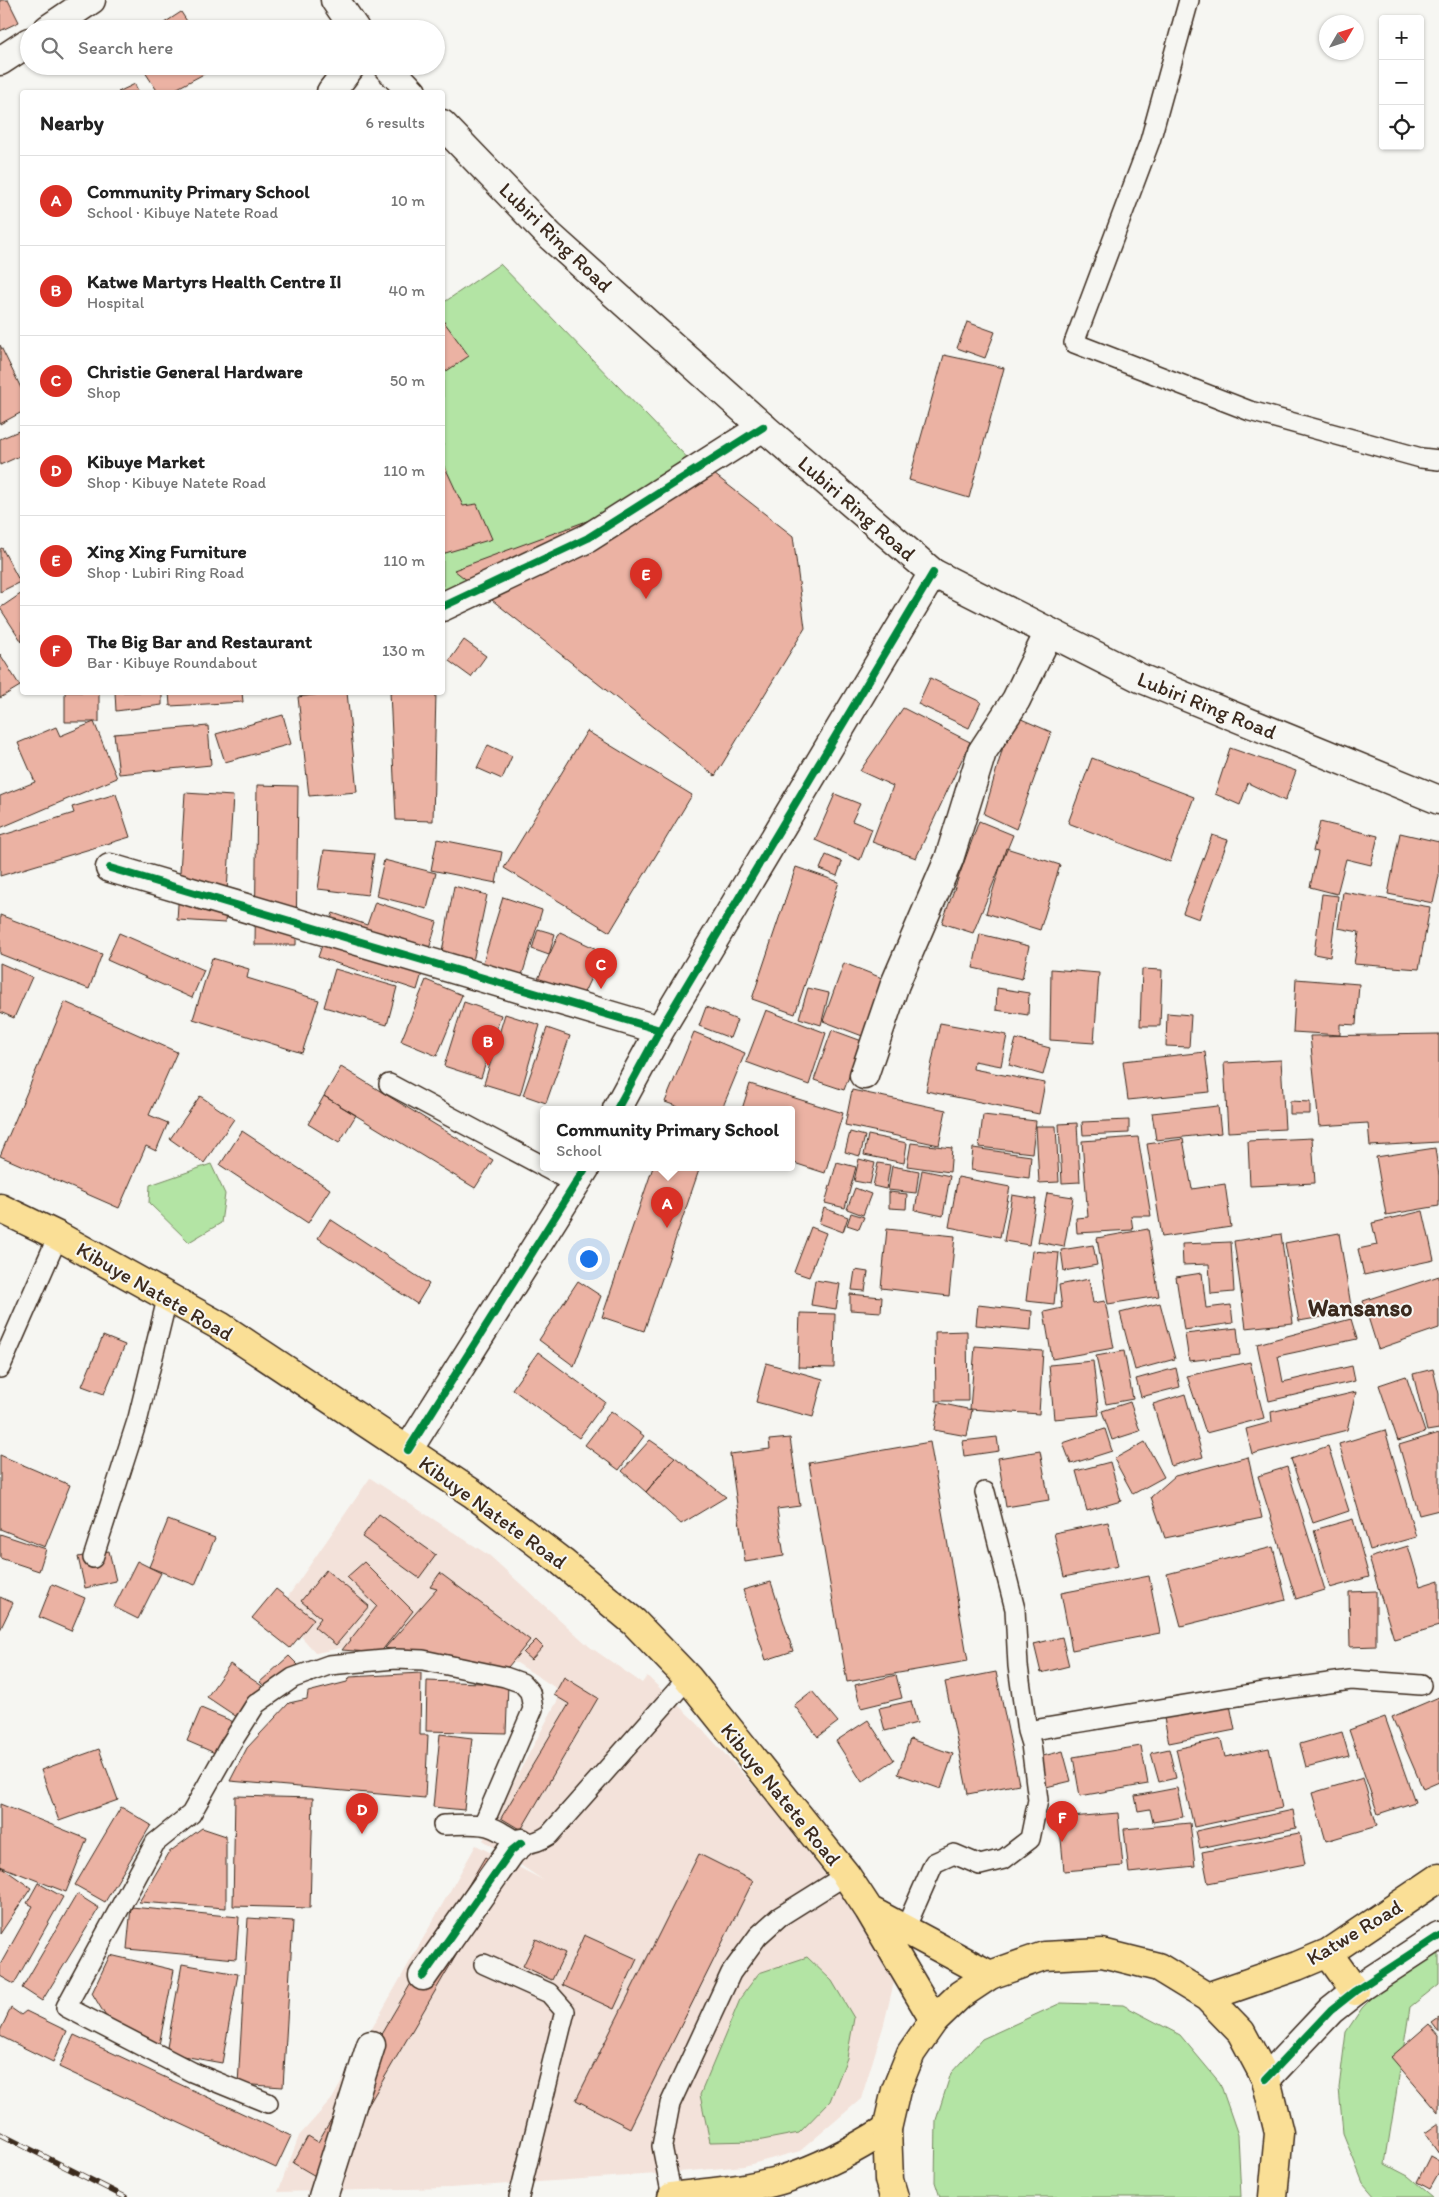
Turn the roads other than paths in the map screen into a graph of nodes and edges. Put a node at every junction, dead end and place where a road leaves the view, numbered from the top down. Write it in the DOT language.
graph roads {
  1 [pos="91,0"];
  2 [pos="335,0"];
  3 [pos="1189,0"];
  4 [pos="61,20"];
  5 [pos="349,20"];
  6 [pos="20,48"];
  7 [pos="0,61"];
  8 [pos="344,75"];
  9 [pos="396,75"];
  10 [pos="333,90"];
  11 [pos="410,90"];
  12 [pos="445,127"];
  13 [pos="763,426"];
  14 [pos="1439,460"];
  15 [pos="933,573"];
  16 [pos="445,606"];
  17 [pos="1049,632"];
  18 [pos="1439,800"];
  19 [pos="110,868"];
  20 [pos="660,1030"];
  21 [pos="864,1075"];
  22 [pos="390,1084"];
  23 [pos="619,1106"];
  24 [pos="540,1164"];
  25 [pos="565,1171"];
  26 [pos="581,1175"];
  27 [pos="0,1208"];
  28 [pos="58,1236"];
  29 [pos="168,1295"];
  30 [pos="0,1368"];
  31 [pos="408,1450"];
  32 [pos="985,1492"];
  33 [pos="93,1558"];
  34 [pos="688,1678"];
  35 [pos="1421,1685"];
  36 [pos="1027,1731"];
  37 [pos="483,1824"];
  38 [pos="443,1825"];
  39 [pos="521,1843"];
  40 [pos="846,1875"];
  41 [pos="1439,1878"];
  42 [pos="869,1910"];
  43 [pos="905,1929"];
  44 [pos="1439,1936"];
  45 [pos="1328,1953"];
  46 [pos="484,1964"];
  47 [pos="990,1975"];
  48 [pos="423,1976"];
  49 [pos="1355,1991"];
  50 [pos="1207,1998"];
  51 [pos="934,2020"];
  52 [pos="371,2045"];
  53 [pos="1266,2079"];
  54 [pos="268,2103"];
  55 [pos="887,2129"];
  56 [pos="787,2188"];
  57 [pos="323,2197"];
  58 [pos="519,2197"];
  59 [pos="672,2197"];
  60 [pos="894,2197"];
  61 [pos="1273,2197"];
  1 -- 4 [label="street"];
  2 -- 5 [label="street"];
  3 -- 14 [label="lane"];
  6 -- 7 [label="street"];
  8 -- 10 [label="street"];
  9 -- 11 [label="street"];
  12 -- 13 [label="street, Lubiri Ring Road"];
  13 -- 15 [label="street, Lubiri Ring Road"];
  13 -- 16 [label="street"];
  15 -- 17 [label="street, Lubiri Ring Road"];
  15 -- 20 [label="street"];
  17 -- 18 [label="street, Lubiri Ring Road"];
  17 -- 21 [label="street"];
  19 -- 20 [label="street"];
  20 -- 23 [label="street"];
  22 -- 24 [label="lane"];
  25 -- 26 [label="lane"];
  26 -- 31 [label="street"];
  27 -- 28 [label="main road, Kibuye Natete Road"];
  28 -- 29 [label="main road, Kibuye Natete Road"];
  28 -- 30 [label="lane"];
  29 -- 31 [label="main road, Kibuye Natete Road"];
  29 -- 33 [label="lane"];
  31 -- 34 [label="main road, Kibuye Natete Road"];
  32 -- 36 [label="lane"];
  34 -- 39 [label="lane"];
  34 -- 40 [label="main road, Kibuye Natete Road"];
  35 -- 36 [label="lane"];
  36 -- 43 [label="lane"];
  37 -- 38 [label="lane"];
  37 -- 39 [label="lane"];
  37 -- 54 [label="lane"];
  39 -- 48 [label="street"];
  40 -- 42 [label="main road, Kibuye Natete Road"];
  40 -- 59 [label="lane"];
  41 -- 45 [label="main road, Katwe Road"];
  42 -- 43 [label="main road"];
  42 -- 51 [label="main road, Kibuye Natete Road"];
  43 -- 47 [label="main road"];
  44 -- 49 [label="street"];
  45 -- 49 [label="main road"];
  45 -- 50 [label="main road, Katwe Road"];
  46 -- 58 [label="lane"];
  47 -- 50 [label="main road"];
  47 -- 51 [label="main road"];
  49 -- 53 [label="street"];
  50 -- 53 [label="main road"];
  51 -- 55 [label="main road"];
  52 -- 57 [label="street"];
  53 -- 61 [label="main road"];
  55 -- 56 [label="main road"];
  55 -- 60 [label="main road"];
  56 -- 59 [label="main road"];
}
